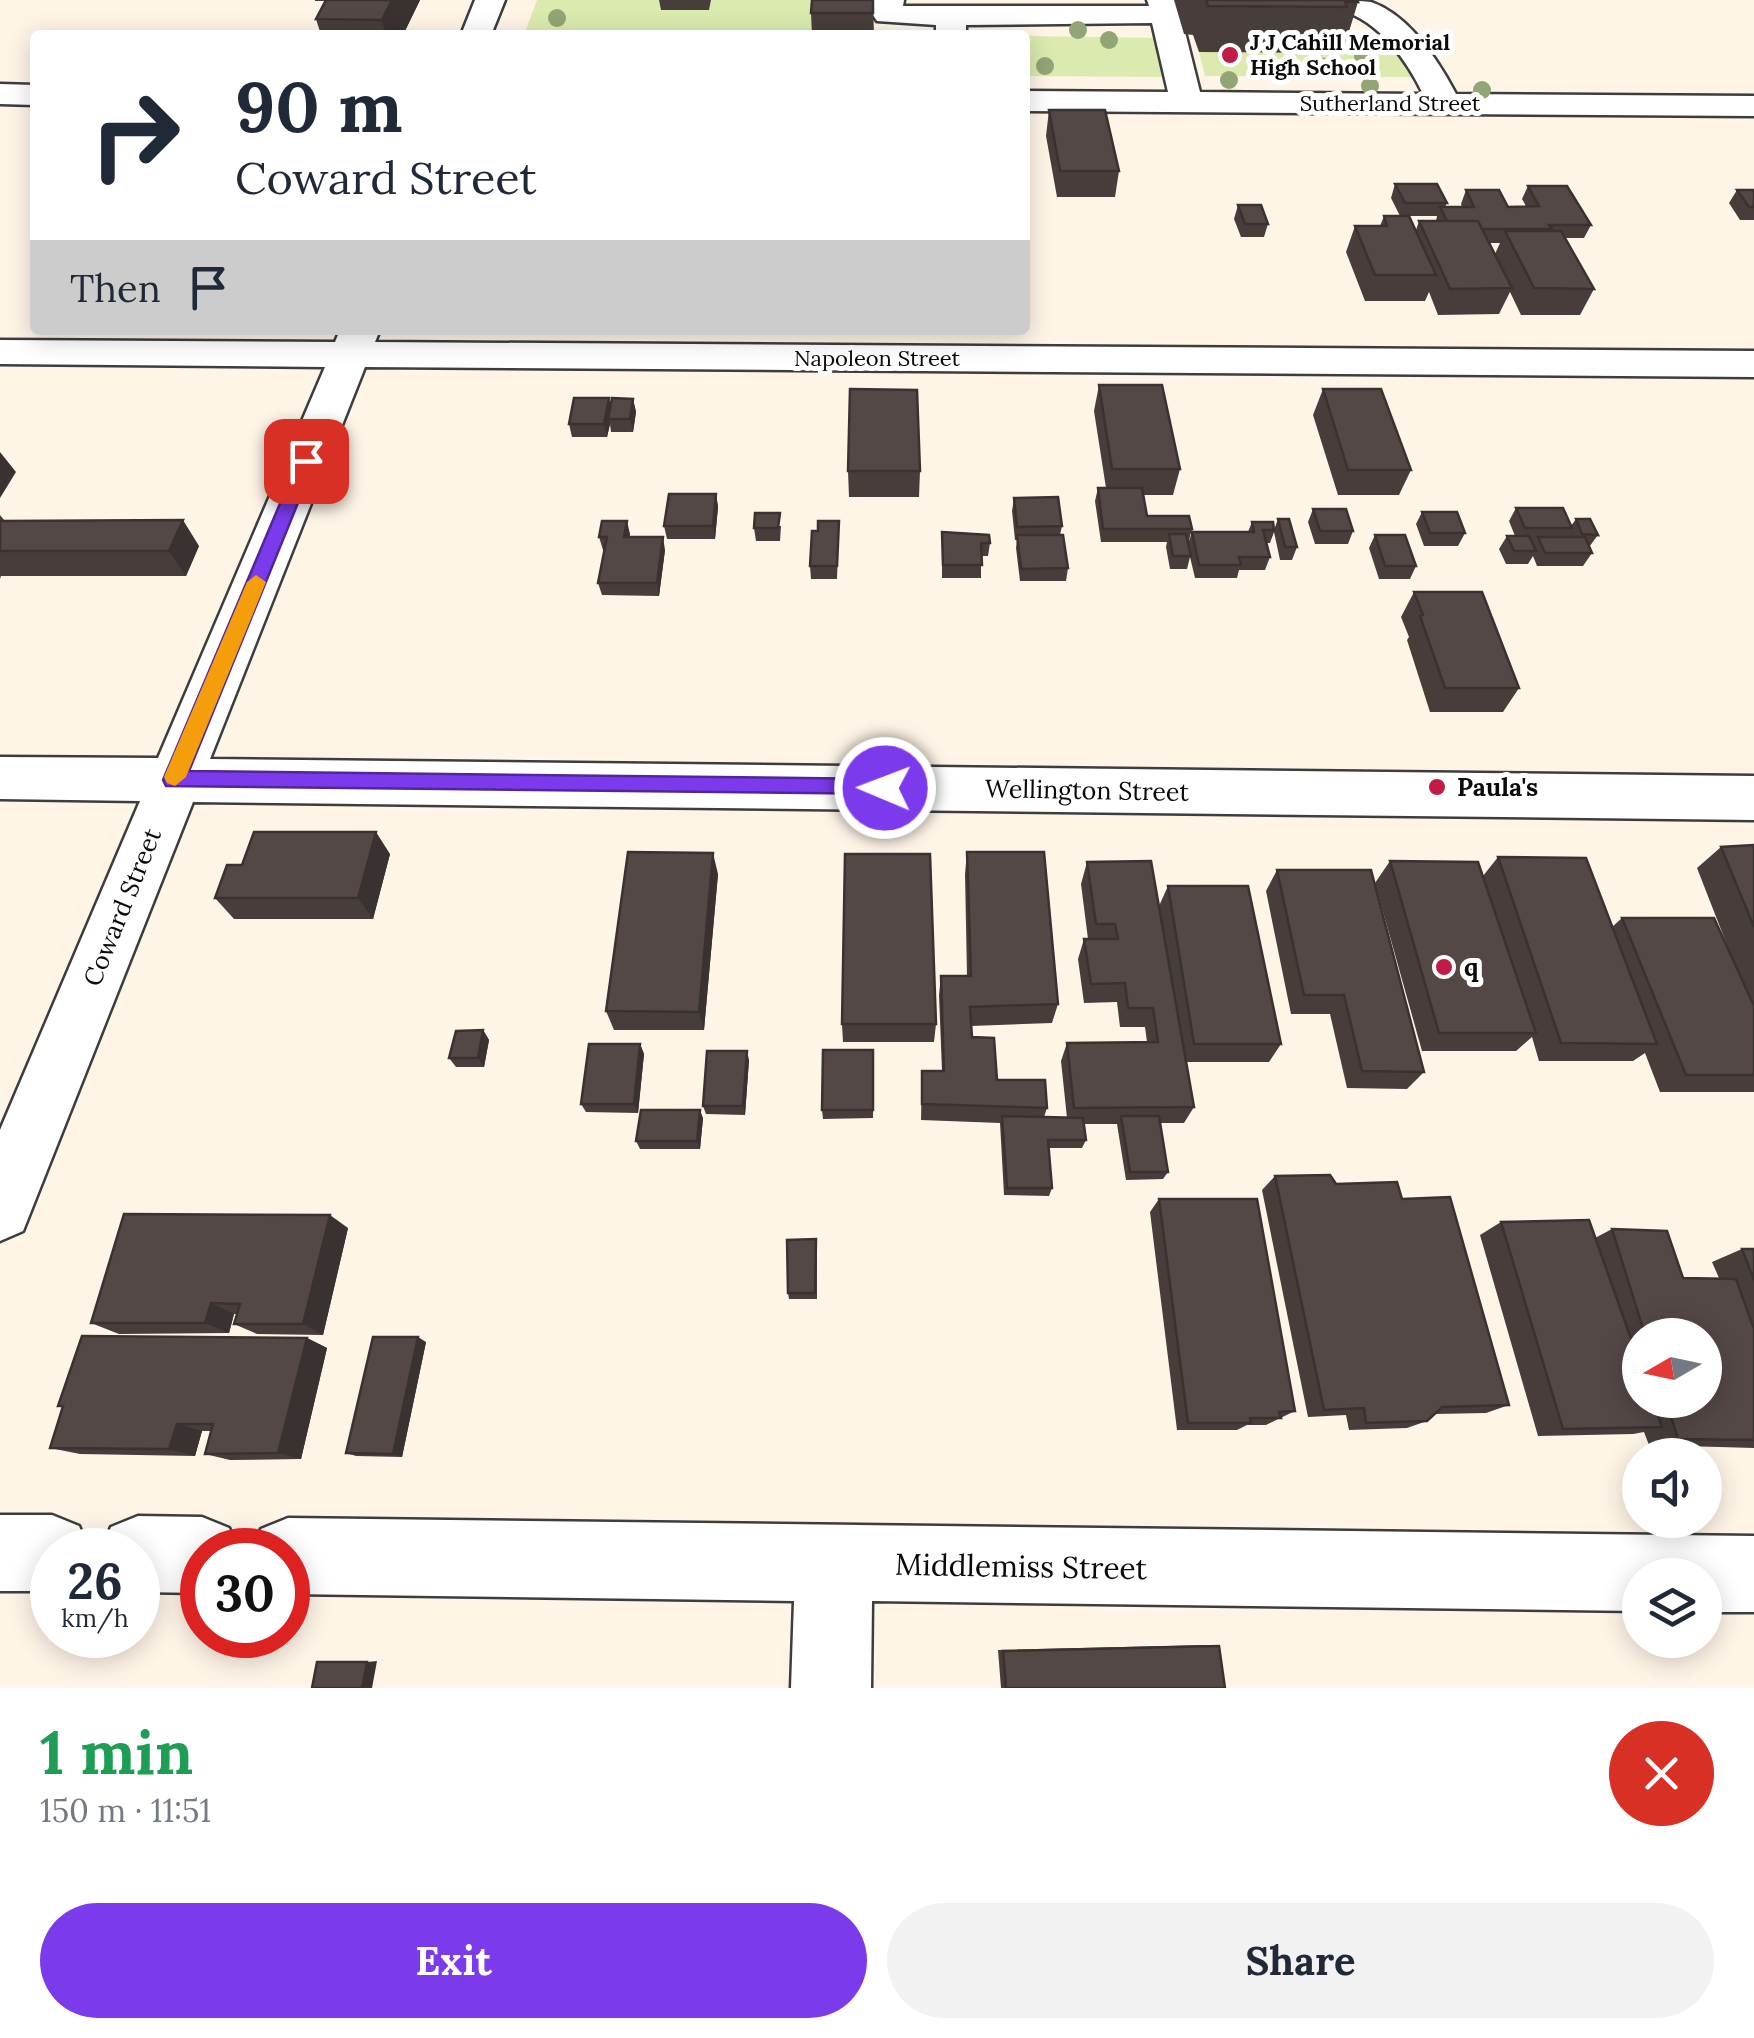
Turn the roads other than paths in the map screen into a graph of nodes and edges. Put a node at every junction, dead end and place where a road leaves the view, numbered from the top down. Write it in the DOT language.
graph roads {
  1 [pos="490,0"];
  2 [pos="889,0"];
  3 [pos="1314,0"];
  4 [pos="1156,8"];
  5 [pos="951,26"];
  6 [pos="478,30"];
  7 [pos="0,94"];
  8 [pos="30,95"];
  9 [pos="1030,101"];
  10 [pos="1186,102"];
  11 [pos="1444,103"];
  12 [pos="1754,106"];
  13 [pos="356,342"];
  14 [pos="0,352"];
  15 [pos="1754,364"];
  16 [pos="0,778"];
  17 [pos="174,780"];
  18 [pos="1754,798"];
  19 [pos="0,1208"];
  20 [pos="0,1553"];
  21 [pos="30,1553"];
  22 [pos="310,1556"];
  23 [pos="834,1564"];
  24 [pos="1754,1574"];
  25 [pos="831,1688"];
  1 -- 6 [label="street"];
  2 -- 5 [label="street"];
  3 -- 11 [label="street"];
  4 -- 5 [label="street"];
  4 -- 10 [label="street"];
  7 -- 8 [label="street"];
  9 -- 10 [label="street, Sutherland Street"];
  10 -- 11 [label="street, Sutherland Street"];
  11 -- 12 [label="street, Sutherland Street"];
  13 -- 14 [label="street, Napoleon Street"];
  13 -- 15 [label="street, Napoleon Street"];
  13 -- 17 [label="street, Coward Street"];
  16 -- 17 [label="street, Wellington Street"];
  17 -- 18 [label="street, Wellington Street"];
  17 -- 19 [label="street, Coward Street"];
  20 -- 21 [label="street"];
  22 -- 23 [label="street, Middlemiss Street"];
  23 -- 24 [label="street, Middlemiss Street"];
  23 -- 25 [label="street"];
}
